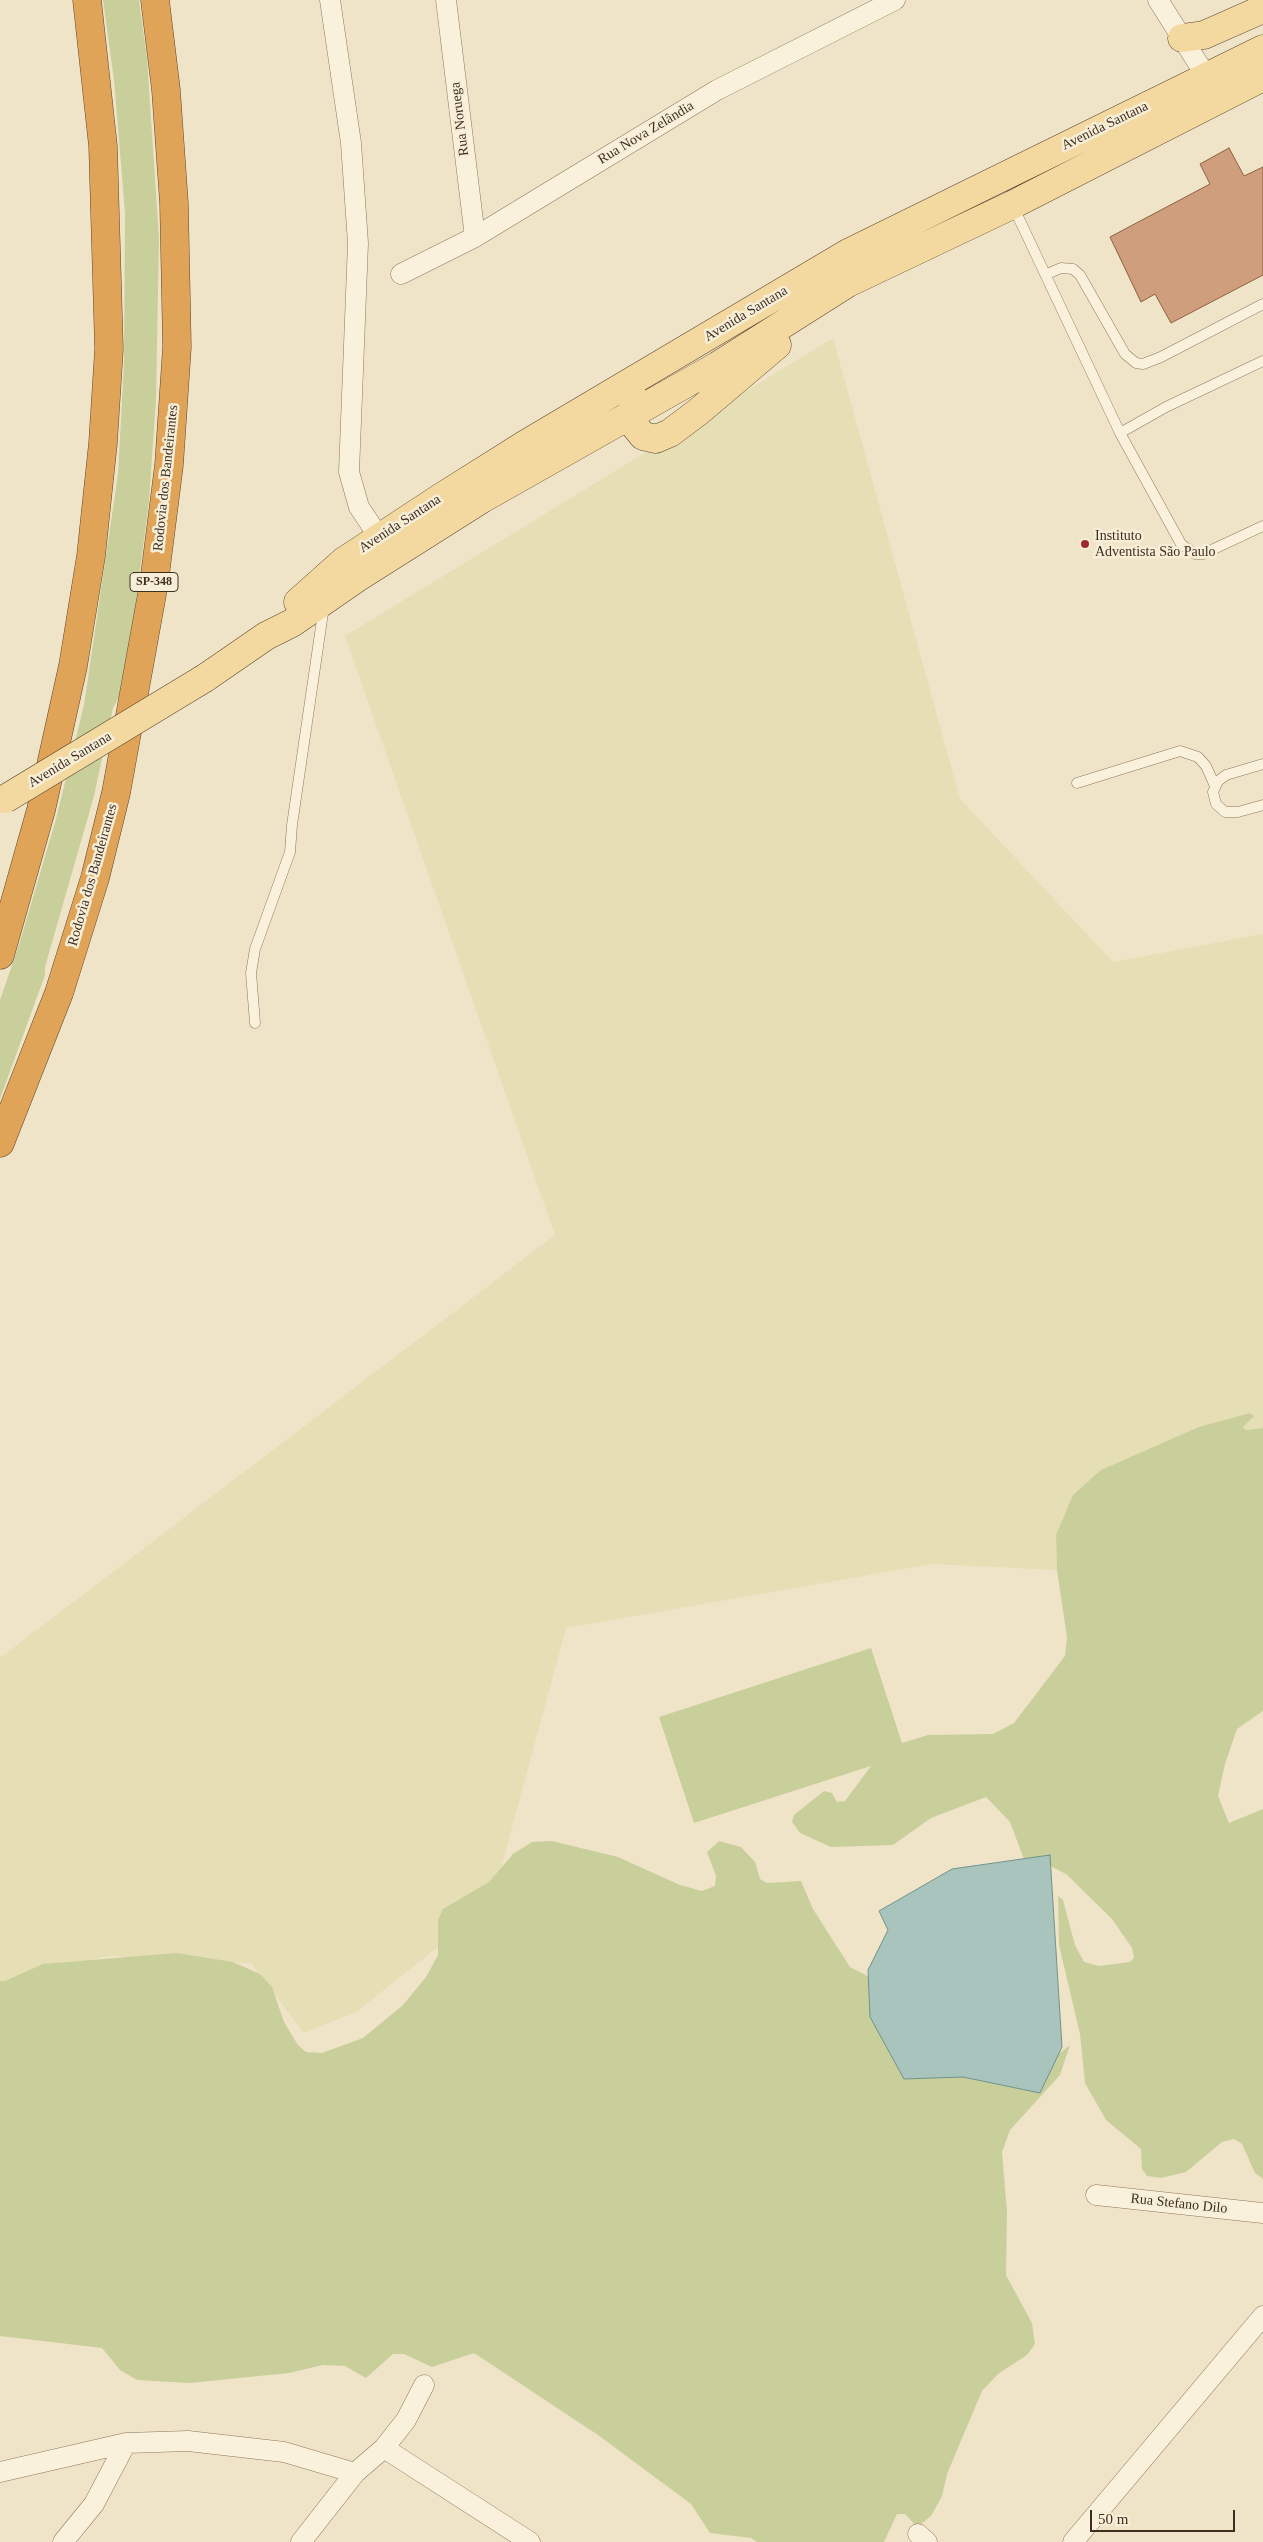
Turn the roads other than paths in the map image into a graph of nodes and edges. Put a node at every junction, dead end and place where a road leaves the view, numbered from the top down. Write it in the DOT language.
graph roads {
  1 [pos="87,0"];
  2 [pos="155,0"];
  3 [pos="330,0"];
  4 [pos="446,0"];
  5 [pos="896,0"];
  6 [pos="1158,0"];
  7 [pos="1263,9"];
  8 [pos="1178,31"];
  9 [pos="1263,49"];
  10 [pos="1206,76"];
  11 [pos="1263,77"];
  12 [pos="1012,205"];
  13 [pos="475,237"];
  14 [pos="401,274"];
  15 [pos="1047,274"];
  16 [pos="1263,304"];
  17 [pos="1263,361"];
  18 [pos="642,376"];
  19 [pos="632,415"];
  20 [pos="1120,432"];
  21 [pos="1263,526"];
  22 [pos="379,537"];
  23 [pos="324,602"];
  24 [pos="266,636"];
  25 [pos="1263,764"];
  26 [pos="1077,783"];
  27 [pos="1214,786"];
  28 [pos="2,801"];
  29 [pos="1263,805"];
  30 [pos="0,955"];
  31 [pos="255,1023"];
  32 [pos="0,1143"];
  33 [pos="1096,2195"];
  34 [pos="1263,2213"];
  35 [pos="1263,2316"];
  36 [pos="424,2385"];
  37 [pos="126,2443"];
  38 [pos="384,2448"];
  39 [pos="0,2472"];
  40 [pos="355,2473"];
  41 [pos="63,2542"];
  42 [pos="301,2542"];
  43 [pos="530,2542"];
  44 [pos="1073,2542"];
  1 -- 30 [label="highway"];
  2 -- 32 [label="highway, Rodovia dos Bandeirantes / SP-348"];
  3 -- 22 [label="street"];
  4 -- 13 [label="street, Rua Noruega"];
  5 -- 13 [label="street, Rua Nova Zelândia"];
  6 -- 8 [label="street"];
  7 -- 8 [label="main road"];
  8 -- 10 [label="street"];
  9 -- 10 [label="main road, Avenida Santana"];
  10 -- 18 [label="main road, Avenida Santana"];
  11 -- 12 [label="main road, Avenida Santana"];
  12 -- 15 [label="lane"];
  12 -- 19 [label="main road, Avenida Santana"];
  13 -- 14 [label="street, Rua Nova Zelândia"];
  15 -- 16 [label="lane"];
  15 -- 20 [label="lane"];
  17 -- 20 [label="lane"];
  18 -- 19 [label="main road"];
  18 -- 22 [label="main road, Avenida Santana"];
  19 -- 23 [label="main road, Avenida Santana"];
  20 -- 21 [label="lane"];
  22 -- 24 [label="main road, Avenida Santana"];
  23 -- 24 [label="main road, Avenida Santana"];
  23 -- 31 [label="lane"];
  24 -- 28 [label="main road, Avenida Santana, bridge"];
  25 -- 27 [label="lane"];
  26 -- 27 [label="lane"];
  27 -- 29 [label="lane"];
  33 -- 34 [label="street, Rua Stefano Dilo"];
  35 -- 44 [label="street"];
  36 -- 38 [label="street"];
  37 -- 39 [label="street"];
  37 -- 40 [label="street"];
  37 -- 41 [label="street"];
  38 -- 40 [label="street"];
  38 -- 43 [label="street"];
  40 -- 42 [label="street"];
}
